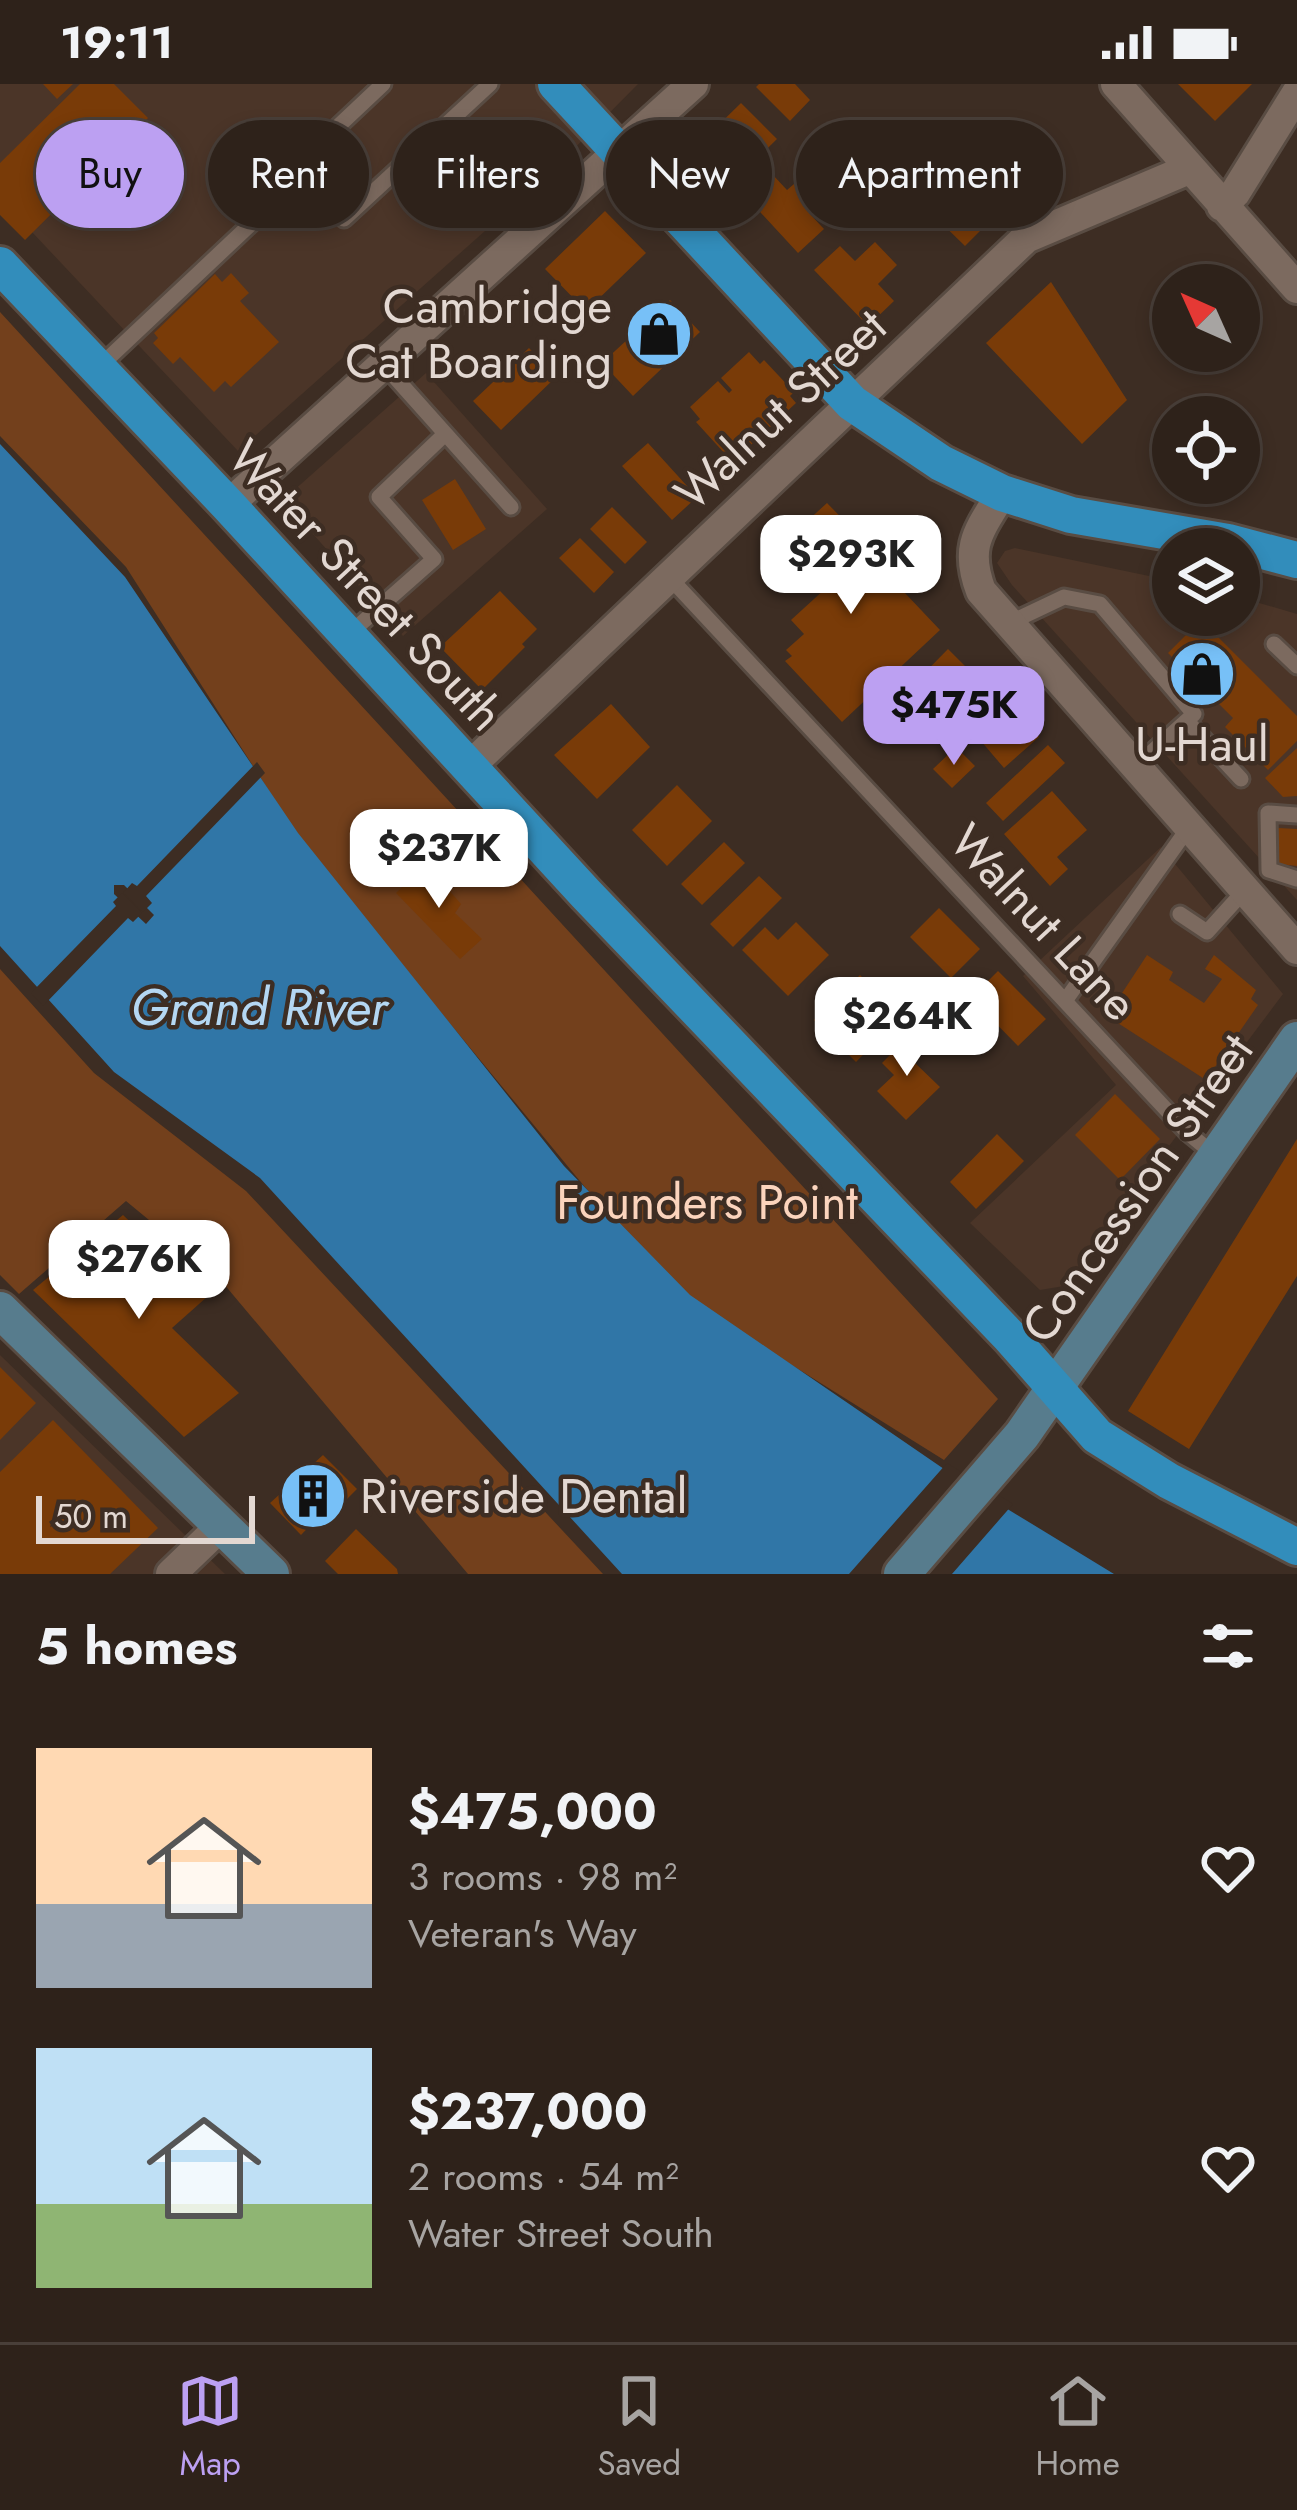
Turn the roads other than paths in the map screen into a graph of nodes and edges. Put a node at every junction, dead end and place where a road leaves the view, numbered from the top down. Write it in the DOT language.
graph roads {
  1 [pos="383,84"];
  2 [pos="490,84"];
  3 [pos="556,84"];
  4 [pos="693,84"];
  5 [pos="1116,84"];
  6 [pos="1297,93"];
  7 [pos="345,120"];
  8 [pos="653,120"];
  9 [pos="606,139"];
  10 [pos="606,163"];
  11 [pos="1189,169"];
  12 [pos="369,196"];
  13 [pos="1222,206"];
  14 [pos="247,228"];
  15 [pos="689,228"];
  16 [pos="0,265"];
  17 [pos="1297,288"];
  18 [pos="384,365"];
  19 [pos="98,368"];
  20 [pos="852,403"];
  21 [pos="445,434"];
  22 [pos="1001,493"];
  23 [pos="228,505"];
  24 [pos="511,507"];
  25 [pos="1297,560"];
  26 [pos="669,577"];
  27 [pos="1009,623"];
  28 [pos="348,635"];
  29 [pos="1274,644"];
  30 [pos="1297,667"];
  31 [pos="1187,721"];
  32 [pos="469,767"];
  33 [pos="1136,767"];
  34 [pos="1241,779"];
  35 [pos="1297,815"];
  36 [pos="1189,827"];
  37 [pos="1250,872"];
  38 [pos="1297,879"];
  39 [pos="1180,914"];
  40 [pos="1297,949"];
  41 [pos="1065,1001"];
  42 [pos="1297,1040"];
  43 [pos="1219,1158"];
  44 [pos="0,1310"];
  45 [pos="1055,1390"];
  46 [pos="221,1526"];
  47 [pos="1297,1547"];
  48 [pos="171,1574"];
  49 [pos="271,1574"];
  50 [pos="902,1574"];
  1 -- 7 [label="lane"];
  2 -- 12 [label="lane"];
  3 -- 9 [label="main road"];
  4 -- 8 [label="street"];
  5 -- 11 [label="street"];
  6 -- 13 [label="street"];
  10 -- 18 [label="street"];
  11 -- 13 [label="street"];
  11 -- 20 [label="street, Walnut Street"];
  13 -- 17 [label="street"];
  14 -- 19 [label="lane"];
  15 -- 20 [label="main road"];
  16 -- 19 [label="main road, Water Street South"];
  18 -- 21 [label="lane"];
  18 -- 23 [label="street"];
  19 -- 23 [label="main road, Water Street South"];
  20 -- 22 [label="main road"];
  20 -- 26 [label="street, Walnut Street"];
  21 -- 24 [label="lane"];
  21 -- 28 [label="lane"];
  22 -- 25 [label="main road"];
  22 -- 27 [label="street"];
  23 -- 28 [label="main road, Water Street South"];
  26 -- 32 [label="street, Walnut Street"];
  26 -- 41 [label="lane, Walnut Lane"];
  27 -- 31 [label="lane"];
  27 -- 33 [label="street"];
  28 -- 32 [label="main road, Water Street South"];
  29 -- 30 [label="lane"];
  31 -- 33 [label="lane"];
  31 -- 34 [label="lane"];
  32 -- 45 [label="main road, Water Street South"];
  33 -- 36 [label="street"];
  35 -- 37 [label="lane"];
  36 -- 37 [label="street"];
  36 -- 41 [label="lane"];
  37 -- 38 [label="lane"];
  37 -- 39 [label="lane"];
  37 -- 40 [label="street"];
  41 -- 43 [label="lane, Walnut Lane"];
  42 -- 43 [label="main road, Concession Street"];
  43 -- 45 [label="main road, Concession Street"];
  44 -- 46 [label="main road"];
  45 -- 47 [label="main road, Water Street South"];
  45 -- 50 [label="main road, Concession Street"];
  46 -- 48 [label="street"];
  46 -- 49 [label="main road"];
}
